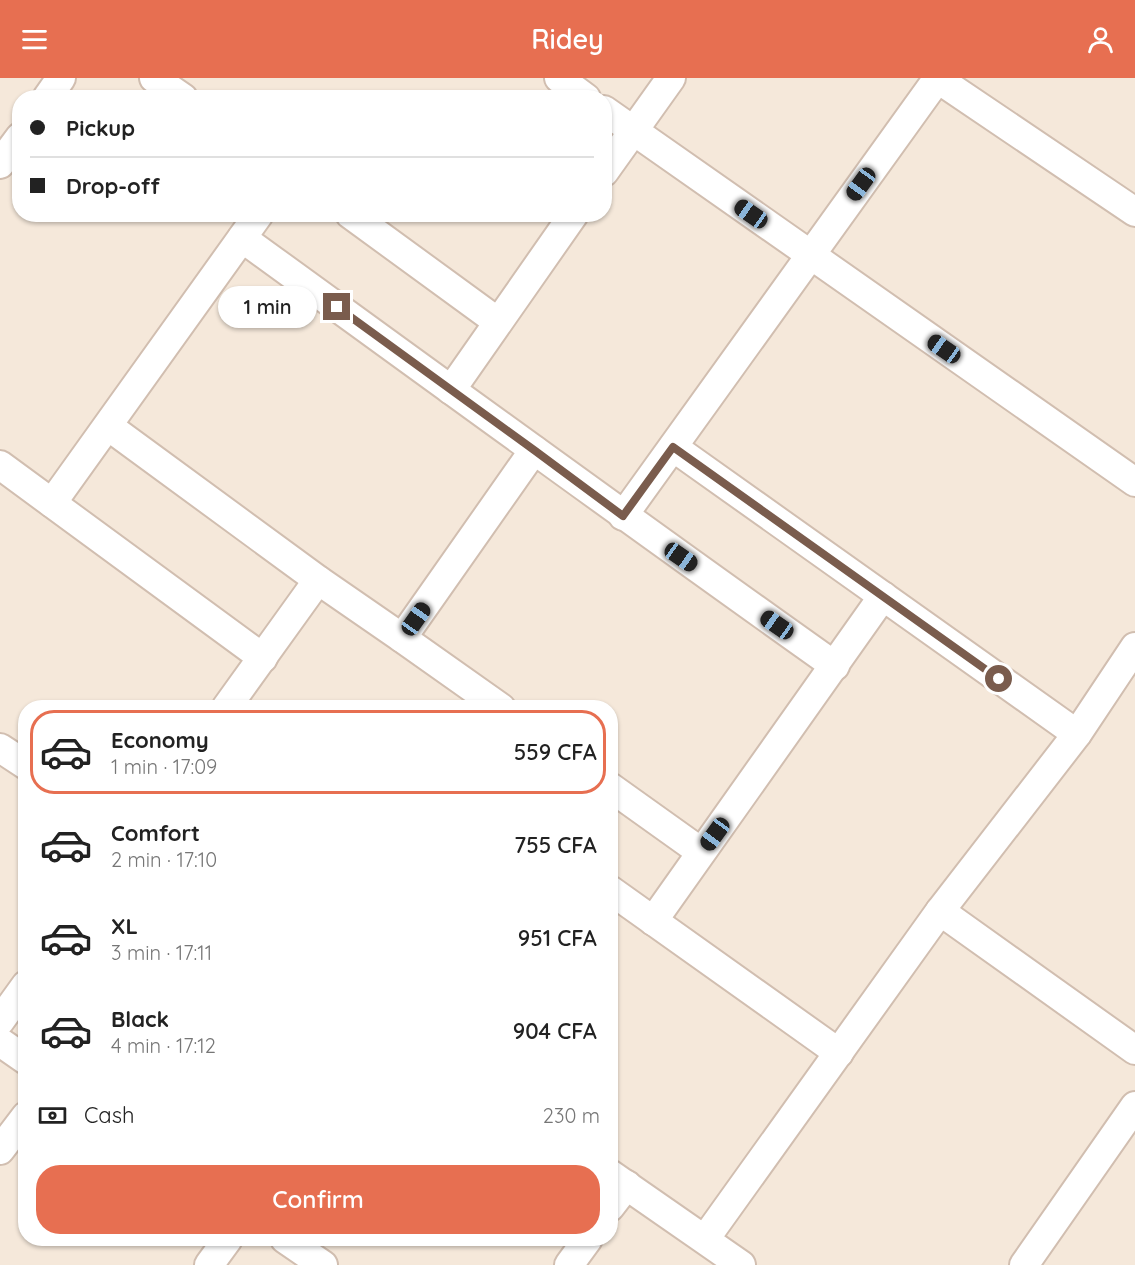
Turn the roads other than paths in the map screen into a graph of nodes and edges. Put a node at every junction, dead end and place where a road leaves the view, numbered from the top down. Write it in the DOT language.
graph roads {
  1 [pos="154,78"];
  2 [pos="559,78"];
  3 [pos="671,78"];
  4 [pos="938,78"];
  5 [pos="171,90"];
  6 [pos="575,90"];
  7 [pos="612,116"];
  8 [pos="634,131"];
  9 [pos="12,148"];
  10 [pos="612,161"];
  11 [pos="1,162"];
  12 [pos="1135,212"];
  13 [pos="253,222"];
  14 [pos="361,222"];
  15 [pos="568,222"];
  16 [pos="242,238"];
  17 [pos="810,255"];
  18 [pos="498,322"];
  19 [pos="451,390"];
  20 [pos="108,426"];
  21 [pos="673,447"];
  22 [pos="534,450"];
  23 [pos="0,465"];
  24 [pos="1135,482"];
  25 [pos="52,503"];
  26 [pos="623,516"];
  27 [pos="318,580"];
  28 [pos="883,596"];
  29 [pos="402,638"];
  30 [pos="263,658"];
  31 [pos="1130,663"];
  32 [pos="835,666"];
  33 [pos="232,700"];
  34 [pos="486,700"];
  35 [pos="1077,734"];
  36 [pos="0,748"];
  37 [pos="18,760"];
  38 [pos="618,793"];
  39 [pos="701,852"];
  40 [pos="618,896"];
  41 [pos="940,911"];
  42 [pos="653,921"];
  43 [pos="18,996"];
  44 [pos="0,1021"];
  45 [pos="0,1042"];
  46 [pos="1134,1047"];
  47 [pos="838,1053"];
  48 [pos="18,1054"];
  49 [pos="1135,1106"];
  50 [pos="18,1126"];
  51 [pos="0,1150"];
  52 [pos="618,1190"];
  53 [pos="705,1239"];
  54 [pos="223,1246"];
  55 [pos="295,1246"];
  56 [pos="583,1246"];
  57 [pos="210,1265"];
  58 [pos="323,1265"];
  59 [pos="569,1265"];
  60 [pos="741,1265"];
  61 [pos="1024,1265"];
  1 -- 5 [label="street"];
  2 -- 6 [label="street"];
  3 -- 8 [label="street"];
  4 -- 12 [label="street"];
  4 -- 17 [label="street"];
  7 -- 8 [label="street"];
  8 -- 10 [label="street"];
  8 -- 17 [label="street"];
  9 -- 11 [label="street"];
  13 -- 16 [label="street"];
  14 -- 18 [label="street"];
  15 -- 18 [label="street"];
  16 -- 19 [label="street"];
  16 -- 20 [label="street"];
  17 -- 21 [label="street"];
  17 -- 24 [label="street"];
  18 -- 19 [label="street"];
  19 -- 22 [label="street"];
  20 -- 25 [label="street"];
  20 -- 27 [label="street"];
  21 -- 26 [label="street"];
  21 -- 28 [label="street"];
  22 -- 26 [label="street"];
  22 -- 29 [label="street"];
  23 -- 25 [label="street"];
  25 -- 30 [label="street"];
  26 -- 32 [label="street"];
  27 -- 29 [label="street"];
  27 -- 30 [label="street"];
  28 -- 32 [label="street"];
  28 -- 35 [label="street"];
  29 -- 34 [label="street"];
  30 -- 33 [label="street"];
  31 -- 35 [label="street"];
  32 -- 39 [label="street"];
  35 -- 41 [label="street"];
  36 -- 37 [label="street"];
  38 -- 39 [label="street"];
  39 -- 42 [label="street"];
  40 -- 42 [label="street"];
  41 -- 46 [label="street"];
  41 -- 47 [label="street"];
  42 -- 47 [label="street"];
  43 -- 44 [label="street"];
  45 -- 48 [label="street"];
  47 -- 53 [label="street"];
  49 -- 61 [label="street"];
  50 -- 51 [label="street"];
  52 -- 53 [label="street"];
  53 -- 60 [label="street"];
  54 -- 57 [label="street"];
  55 -- 58 [label="street"];
  56 -- 59 [label="street"];
}
